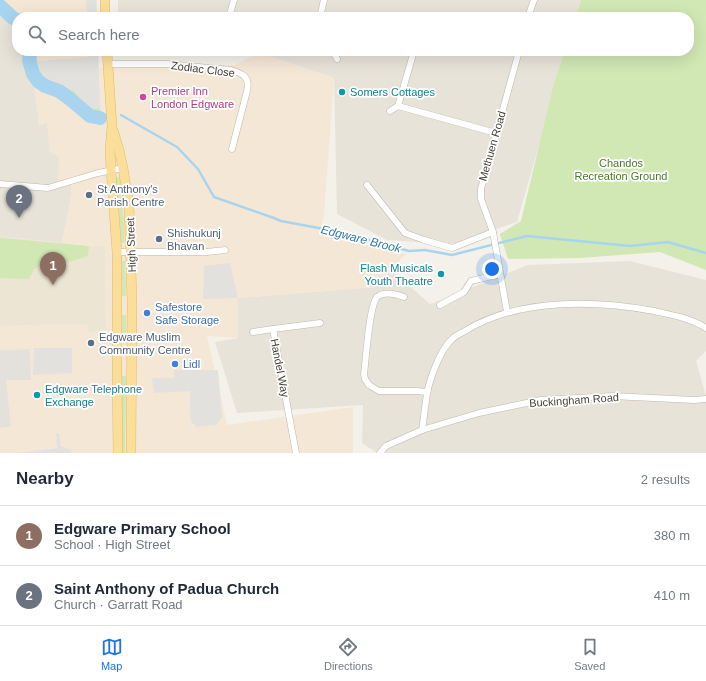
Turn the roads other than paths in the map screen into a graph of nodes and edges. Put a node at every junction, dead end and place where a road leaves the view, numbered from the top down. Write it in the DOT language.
graph roads {
  1 [pos="105,0"];
  2 [pos="234,0"];
  3 [pos="324,0"];
  4 [pos="534,0"];
  5 [pos="105,12"];
  6 [pos="231,12"];
  7 [pos="321,12"];
  8 [pos="530,12"];
  9 [pos="107,56"];
  10 [pos="336,56"];
  11 [pos="413,56"];
  12 [pos="518,56"];
  13 [pos="337,59"];
  14 [pos="108,64"];
  15 [pos="398,106"];
  16 [pos="390,111"];
  17 [pos="112,126"];
  18 [pos="496,133"];
  19 [pos="232,149"];
  20 [pos="123,168"];
  21 [pos="111,170"];
  22 [pos="0,184"];
  23 [pos="367,185"];
  24 [pos="493,232"];
  25 [pos="225,250"];
  26 [pos="117,252"];
  27 [pos="131,252"];
  28 [pos="500,274"];
  29 [pos="404,297"];
  30 [pos="440,305"];
  31 [pos="507,312"];
  32 [pos="320,323"];
  33 [pos="706,328"];
  34 [pos="273,329"];
  35 [pos="253,332"];
  36 [pos="427,392"];
  37 [pos="706,399"];
  38 [pos="422,430"];
  39 [pos="118,453"];
  40 [pos="131,453"];
  41 [pos="296,453"];
  42 [pos="380,453"];
  1 -- 5 [label="main road"];
  2 -- 6 [label="street"];
  3 -- 7 [label="street"];
  4 -- 8 [label="street"];
  9 -- 14 [label="main road"];
  10 -- 13 [label="street"];
  11 -- 15 [label="street"];
  12 -- 18 [label="street, Methuen Road"];
  14 -- 17 [label="main road"];
  14 -- 19 [label="street, Zodiac Close"];
  15 -- 16 [label="street"];
  15 -- 18 [label="street"];
  17 -- 20 [label="main road, High Street"];
  17 -- 21 [label="main road, High Street"];
  18 -- 24 [label="street, Methuen Road"];
  20 -- 21 [label="street"];
  20 -- 27 [label="main road, High Street"];
  21 -- 22 [label="street"];
  21 -- 26 [label="main road, High Street"];
  23 -- 24 [label="street"];
  24 -- 28 [label="street, Methuen Road"];
  25 -- 27 [label="street"];
  26 -- 27 [label="street"];
  26 -- 39 [label="main road, High Street"];
  27 -- 40 [label="main road, High Street"];
  28 -- 30 [label="street"];
  28 -- 31 [label="street, Methuen Road"];
  29 -- 36 [label="street"];
  31 -- 33 [label="street"];
  31 -- 36 [label="street"];
  32 -- 34 [label="street, Handel Way"];
  34 -- 35 [label="street"];
  34 -- 41 [label="street, Handel Way"];
  36 -- 38 [label="street"];
  37 -- 38 [label="street, Buckingham Road"];
  38 -- 42 [label="street, Buckingham Road"];
}
